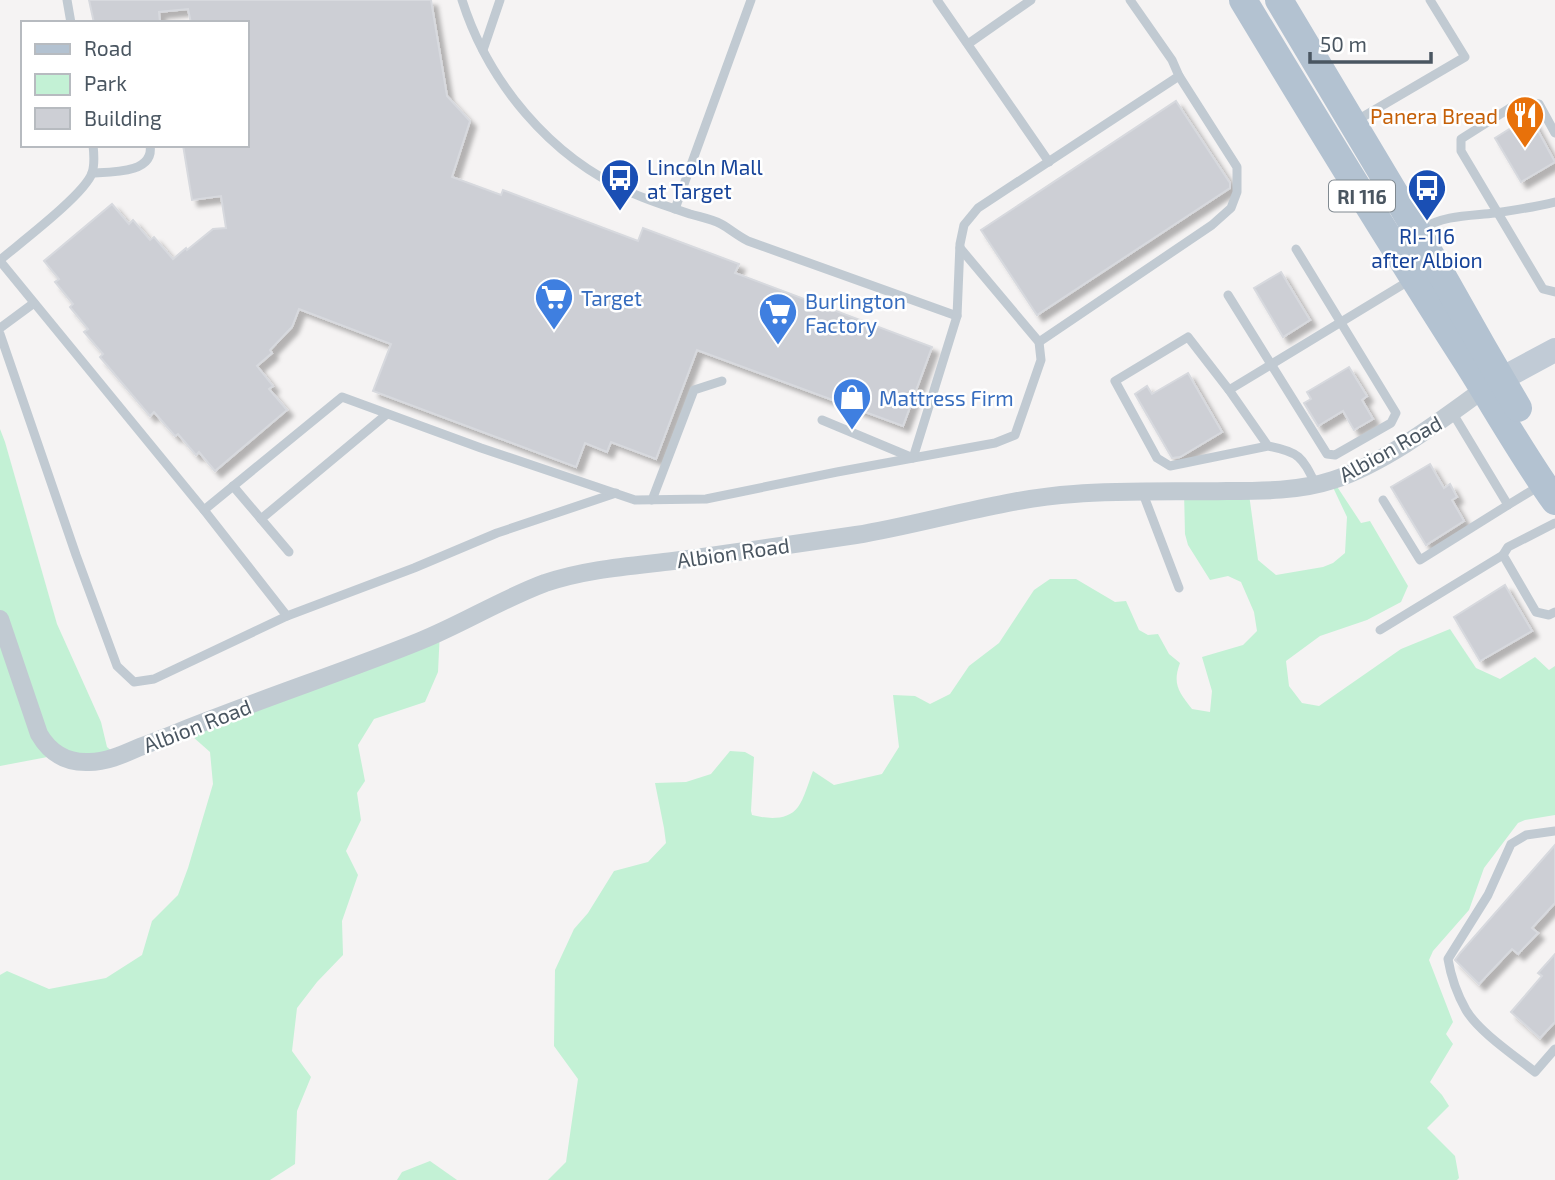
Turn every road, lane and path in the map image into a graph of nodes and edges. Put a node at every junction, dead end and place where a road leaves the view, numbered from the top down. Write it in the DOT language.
graph roads {
  1 [pos="67,0"];
  2 [pos="462,0"];
  3 [pos="500,0"];
  4 [pos="751,0"];
  5 [pos="937,0"];
  6 [pos="1031,0"];
  7 [pos="1130,0"];
  8 [pos="1243,0"];
  9 [pos="1279,0"];
  10 [pos="1430,0"];
  11 [pos="71,21"];
  12 [pos="968,44"];
  13 [pos="483,50"];
  14 [pos="1179,76"];
  15 [pos="1353,123"];
  16 [pos="1555,133"];
  17 [pos="93,147"];
  18 [pos="150,147"];
  19 [pos="1049,162"];
  20 [pos="92,173"];
  21 [pos="1555,202"];
  22 [pos="675,209"];
  23 [pos="1498,212"];
  24 [pos="1417,231"];
  25 [pos="960,248"];
  26 [pos="1296,249"];
  27 [pos="0,260"];
  28 [pos="1413,278"];
  29 [pos="1555,292"];
  30 [pos="1228,295"];
  31 [pos="34,303"];
  32 [pos="957,316"];
  33 [pos="1340,322"];
  34 [pos="0,328"];
  35 [pos="0,334"];
  36 [pos="1039,342"];
  37 [pos="1555,350"];
  38 [pos="1271,364"];
  39 [pos="722,381"];
  40 [pos="1492,384"];
  41 [pos="1229,390"];
  42 [pos="387,414"];
  43 [pos="822,420"];
  44 [pos="1456,420"];
  45 [pos="1268,446"];
  46 [pos="913,458"];
  47 [pos="1317,485"];
  48 [pos="1551,485"];
  49 [pos="233,486"];
  50 [pos="1142,491"];
  51 [pos="616,493"];
  52 [pos="652,500"];
  53 [pos="1383,500"];
  54 [pos="1507,505"];
  55 [pos="204,510"];
  56 [pos="261,519"];
  57 [pos="1555,523"];
  58 [pos="289,552"];
  59 [pos="1503,555"];
  60 [pos="1179,588"];
  61 [pos="1555,612"];
  62 [pos="288,617"];
  63 [pos="0,619"];
  64 [pos="1380,630"];
  65 [pos="1555,831"];
  66 [pos="1555,1049"];
  1 -- 11 [label="lane"];
  2 -- 13 [label="lane"];
  3 -- 13 [label="lane"];
  4 -- 22 [label="lane"];
  5 -- 12 [label="lane"];
  6 -- 12 [label="lane"];
  7 -- 14 [label="lane"];
  8 -- 28 [label="main road, RI 116"];
  9 -- 15 [label="main road, RI 116"];
  10 -- 15 [label="lane"];
  12 -- 19 [label="lane"];
  13 -- 22 [label="lane"];
  14 -- 19 [label="lane"];
  14 -- 36 [label="lane"];
  15 -- 24 [label="main road, RI 116"];
  16 -- 23 [label="lane"];
  17 -- 20 [label="lane"];
  18 -- 20 [label="lane"];
  19 -- 25 [label="lane"];
  20 -- 27 [label="lane"];
  21 -- 23 [label="lane"];
  22 -- 32 [label="lane"];
  23 -- 24 [label="lane"];
  23 -- 29 [label="lane"];
  24 -- 40 [label="main road, RI 116"];
  25 -- 32 [label="lane"];
  25 -- 36 [label="lane"];
  26 -- 33 [label="lane"];
  27 -- 31 [label="lane"];
  28 -- 33 [label="lane"];
  28 -- 40 [label="main road, RI 116"];
  30 -- 38 [label="lane"];
  31 -- 34 [label="lane"];
  31 -- 55 [label="lane"];
  32 -- 46 [label="lane"];
  33 -- 38 [label="lane"];
  33 -- 38 [label="lane"];
  35 -- 62 [label="lane"];
  36 -- 46 [label="lane"];
  37 -- 40 [label="main road, Albion Road"];
  38 -- 41 [label="lane"];
  39 -- 52 [label="lane"];
  40 -- 44 [label="street, Albion Road"];
  40 -- 48 [label="main road, RI 116"];
  41 -- 45 [label="lane"];
  41 -- 45 [label="lane"];
  42 -- 49 [label="lane"];
  42 -- 51 [label="lane"];
  42 -- 56 [label="lane"];
  43 -- 46 [label="lane"];
  44 -- 47 [label="street, Albion Road"];
  44 -- 54 [label="lane"];
  45 -- 47 [label="lane"];
  46 -- 52 [label="lane"];
  47 -- 50 [label="street, Albion Road"];
  48 -- 54 [label="lane"];
  49 -- 55 [label="lane"];
  49 -- 56 [label="lane"];
  50 -- 60 [label="lane"];
  50 -- 63 [label="street, Albion Road"];
  51 -- 52 [label="lane"];
  51 -- 62 [label="lane"];
  53 -- 54 [label="lane"];
  55 -- 62 [label="lane"];
  56 -- 58 [label="lane"];
  57 -- 59 [label="lane"];
  59 -- 61 [label="lane"];
  59 -- 64 [label="lane"];
  65 -- 66 [label="lane"];
}
